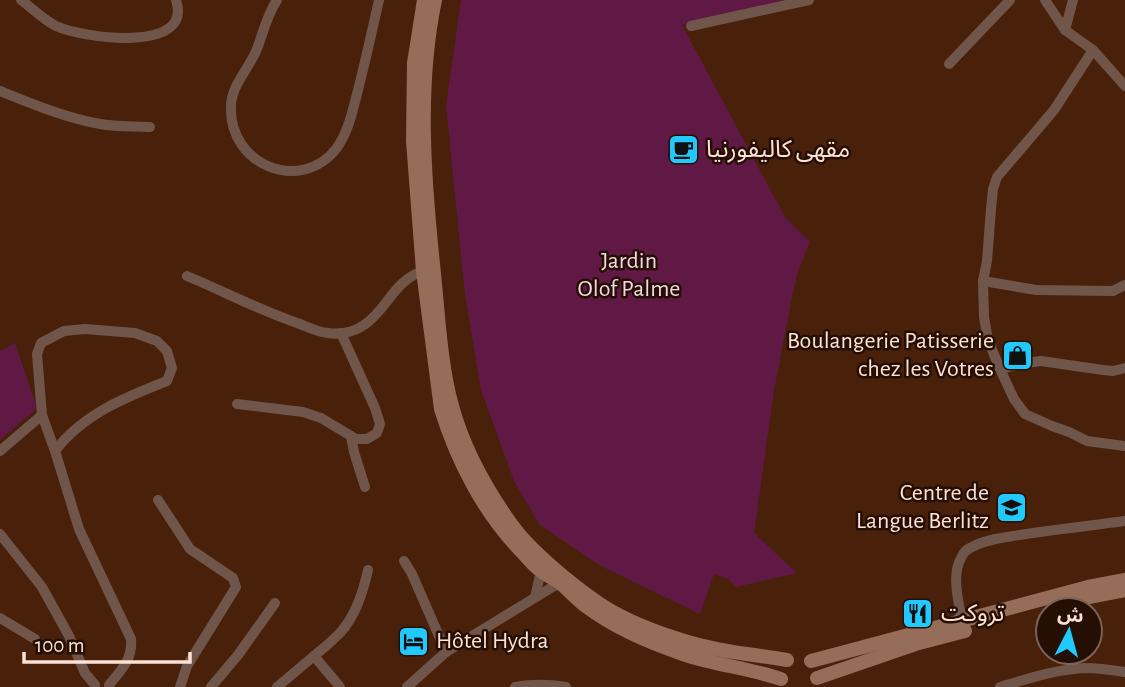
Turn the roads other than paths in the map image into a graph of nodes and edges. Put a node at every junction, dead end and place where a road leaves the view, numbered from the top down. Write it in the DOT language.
graph roads {
  1 [pos="21,0"];
  2 [pos="176,0"];
  3 [pos="277,0"];
  4 [pos="379,0"];
  5 [pos="424,0"];
  6 [pos="435,0"];
  7 [pos="809,0"];
  8 [pos="1010,0"];
  9 [pos="1045,0"];
  10 [pos="1073,0"];
  11 [pos="691,26"];
  12 [pos="1065,30"];
  13 [pos="1093,50"];
  14 [pos="949,64"];
  15 [pos="1125,86"];
  16 [pos="0,91"];
  17 [pos="150,127"];
  18 [pos="423,271"];
  19 [pos="187,276"];
  20 [pos="984,281"];
  21 [pos="1125,285"];
  22 [pos="341,333"];
  23 [pos="1125,368"];
  24 [pos="1000,369"];
  25 [pos="237,404"];
  26 [pos="42,415"];
  27 [pos="351,436"];
  28 [pos="1125,446"];
  29 [pos="0,451"];
  30 [pos="55,451"];
  31 [pos="365,487"];
  32 [pos="158,500"];
  33 [pos="1125,521"];
  34 [pos="0,534"];
  35 [pos="404,561"];
  36 [pos="368,570"];
  37 [pos="541,571"];
  38 [pos="1125,580"];
  39 [pos="559,583"];
  40 [pos="1125,590"];
  41 [pos="535,597"];
  42 [pos="275,603"];
  43 [pos="0,618"];
  44 [pos="962,621"];
  45 [pos="35,639"];
  46 [pos="446,652"];
  47 [pos="314,656"];
  48 [pos="788,660"];
  49 [pos="811,661"];
  50 [pos="1125,672"];
  51 [pos="815,682"];
  52 [pos="783,685"];
  53 [pos="94,686"];
  54 [pos="110,686"];
  55 [pos="180,687"];
  56 [pos="211,687"];
  57 [pos="277,687"];
  58 [pos="340,687"];
  59 [pos="407,687"];
  60 [pos="515,687"];
  61 [pos="566,687"];
  62 [pos="1000,687"];
  1 -- 2 [label="street"];
  3 -- 4 [label="street"];
  5 -- 18 [label="main road"];
  6 -- 48 [label="main road"];
  7 -- 11 [label="street"];
  8 -- 14 [label="street"];
  9 -- 12 [label="street"];
  10 -- 12 [label="street"];
  12 -- 13 [label="street"];
  13 -- 15 [label="street"];
  13 -- 20 [label="street"];
  16 -- 17 [label="street"];
  18 -- 22 [label="street"];
  18 -- 37 [label="main road"];
  19 -- 22 [label="street"];
  20 -- 21 [label="street"];
  20 -- 24 [label="street"];
  22 -- 27 [label="street"];
  23 -- 24 [label="street"];
  24 -- 28 [label="street"];
  25 -- 27 [label="street"];
  26 -- 29 [label="street"];
  26 -- 30 [label="street"];
  26 -- 30 [label="street"];
  27 -- 31 [label="street"];
  30 -- 54 [label="street"];
  32 -- 55 [label="street"];
  33 -- 44 [label="street"];
  34 -- 53 [label="street"];
  35 -- 46 [label="street"];
  36 -- 47 [label="street"];
  37 -- 39 [label="main road"];
  37 -- 41 [label="street"];
  38 -- 44 [label="main road"];
  39 -- 41 [label="street"];
  39 -- 52 [label="main road"];
  40 -- 51 [label="main road"];
  41 -- 46 [label="street"];
  42 -- 56 [label="street"];
  43 -- 45 [label="street"];
  44 -- 49 [label="main road"];
  46 -- 59 [label="street"];
  47 -- 57 [label="street"];
  47 -- 58 [label="street"];
  48 -- 49 [label="main road"];
  48 -- 52 [label="main road"];
  49 -- 51 [label="main road"];
  50 -- 62 [label="street"];
  53 -- 54 [label="street"];
  60 -- 61 [label="street"];
}
